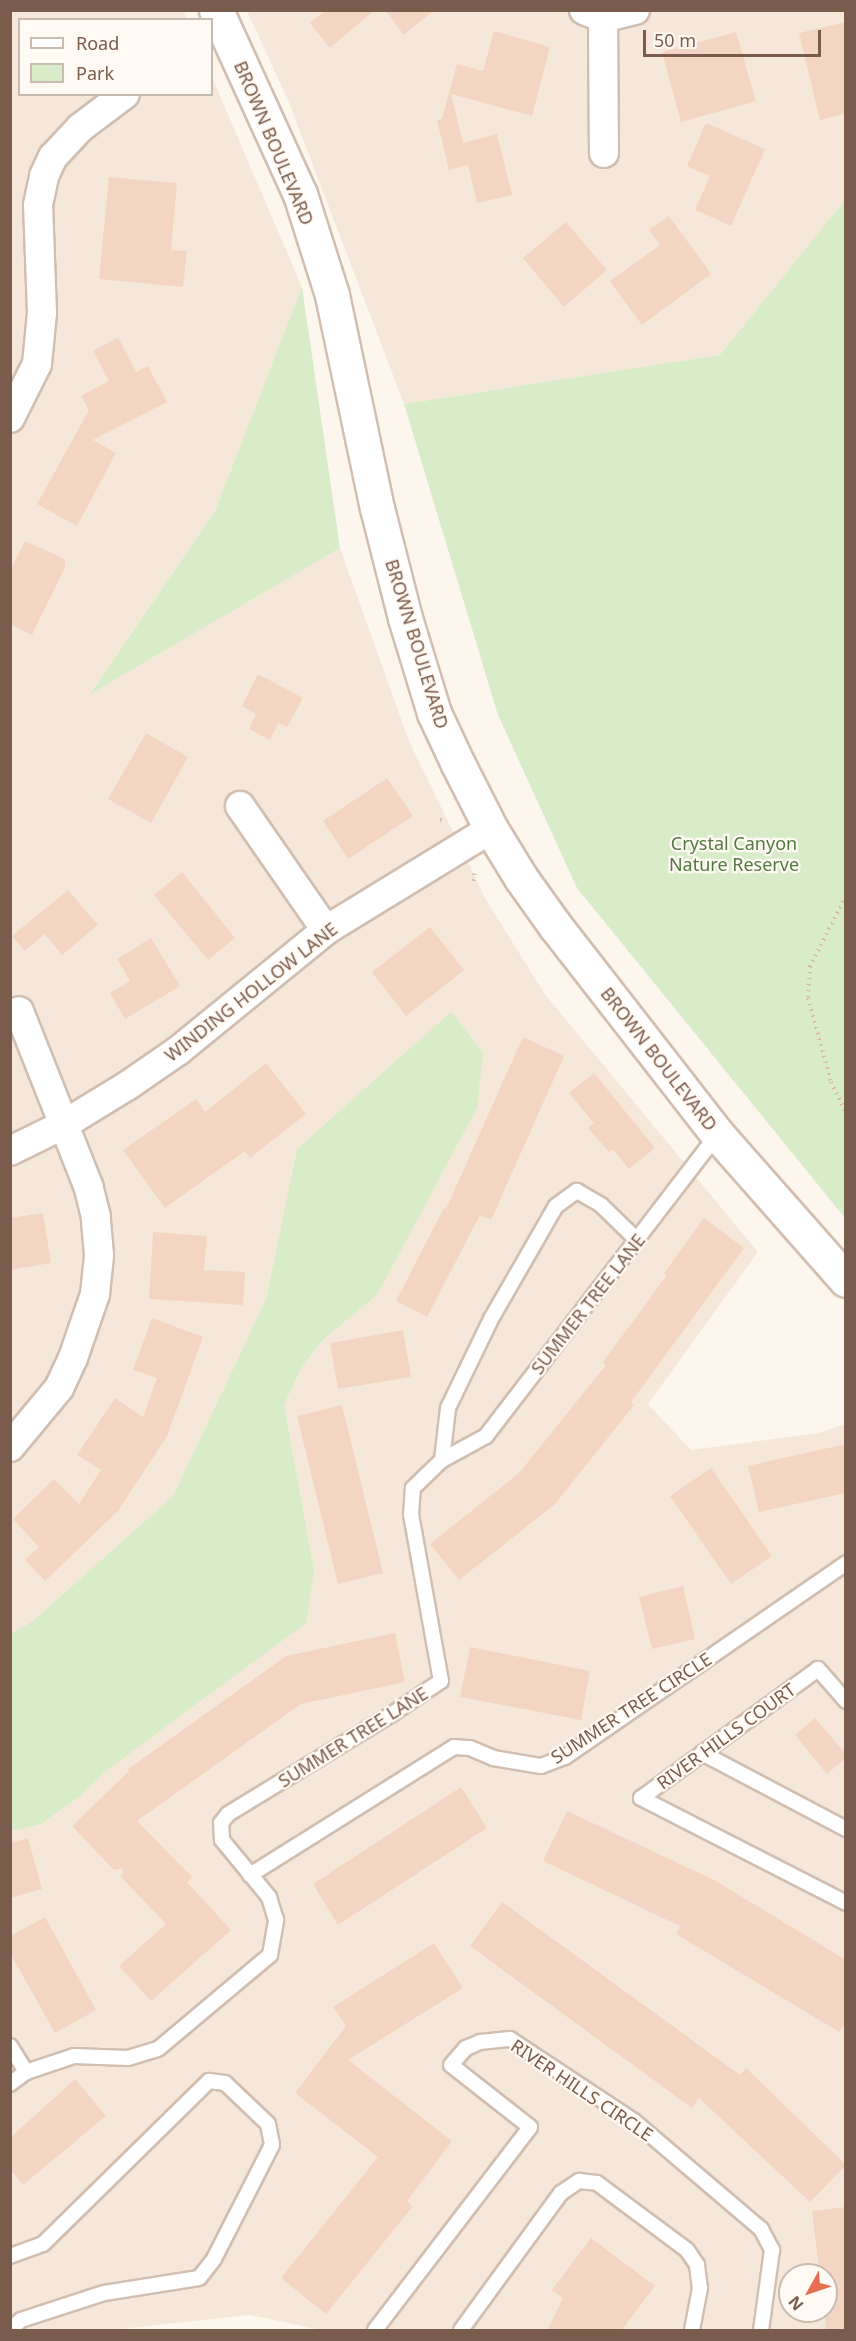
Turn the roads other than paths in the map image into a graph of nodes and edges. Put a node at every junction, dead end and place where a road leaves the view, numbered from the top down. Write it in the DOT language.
graph roads {
  1 [pos="635,10"];
  2 [pos="593,14"];
  3 [pos="219,33"];
  4 [pos="122,96"];
  5 [pos="604,153"];
  6 [pos="10,418"];
  7 [pos="240,806"];
  8 [pos="491,829"];
  9 [pos="326,930"];
  10 [pos="19,1011"];
  11 [pos="63,1125"];
  12 [pos="718,1135"];
  13 [pos="10,1151"];
  14 [pos="637,1240"];
  15 [pos="846,1280"];
  16 [pos="10,1447"];
  17 [pos="442,1460"];
  18 [pos="843,1571"];
  19 [pos="846,1701"];
  20 [pos="702,1753"];
  21 [pos="846,1829"];
  22 [pos="250,1875"];
  23 [pos="846,1903"];
  24 [pos="10,2046"];
  25 [pos="26,2072"];
  26 [pos="10,2084"];
  27 [pos="10,2256"];
  28 [pos="10,2330"];
  29 [pos="375,2331"];
  30 [pos="461,2331"];
  31 [pos="692,2331"];
  32 [pos="761,2331"];
  1 -- 2 [label="street"];
  2 -- 5 [label="street"];
  3 -- 8 [label="street, BROWN BOULEVARD"];
  4 -- 6 [label="street"];
  7 -- 9 [label="street"];
  8 -- 9 [label="street, WINDING HOLLOW LANE"];
  8 -- 12 [label="street, BROWN BOULEVARD"];
  9 -- 11 [label="street, WINDING HOLLOW LANE"];
  10 -- 11 [label="street"];
  11 -- 13 [label="street, WINDING HOLLOW LANE"];
  11 -- 16 [label="street"];
  12 -- 14 [label="lane, SUMMER TREE LANE"];
  12 -- 15 [label="street, BROWN BOULEVARD"];
  14 -- 17 [label="lane, SUMMER TREE LANE"];
  14 -- 17 [label="lane"];
  17 -- 22 [label="lane, SUMMER TREE LANE"];
  18 -- 22 [label="lane, SUMMER TREE CIRCLE"];
  19 -- 20 [label="lane, RIVER HILLS COURT"];
  20 -- 21 [label="lane"];
  20 -- 23 [label="lane, RIVER HILLS COURT"];
  22 -- 25 [label="lane, SUMMER TREE LANE"];
  24 -- 25 [label="lane"];
  25 -- 26 [label="lane, SUMMER TREE LANE"];
  27 -- 28 [label="lane"];
  29 -- 32 [label="lane, RIVER HILLS CIRCLE"];
  30 -- 31 [label="lane"];
}
